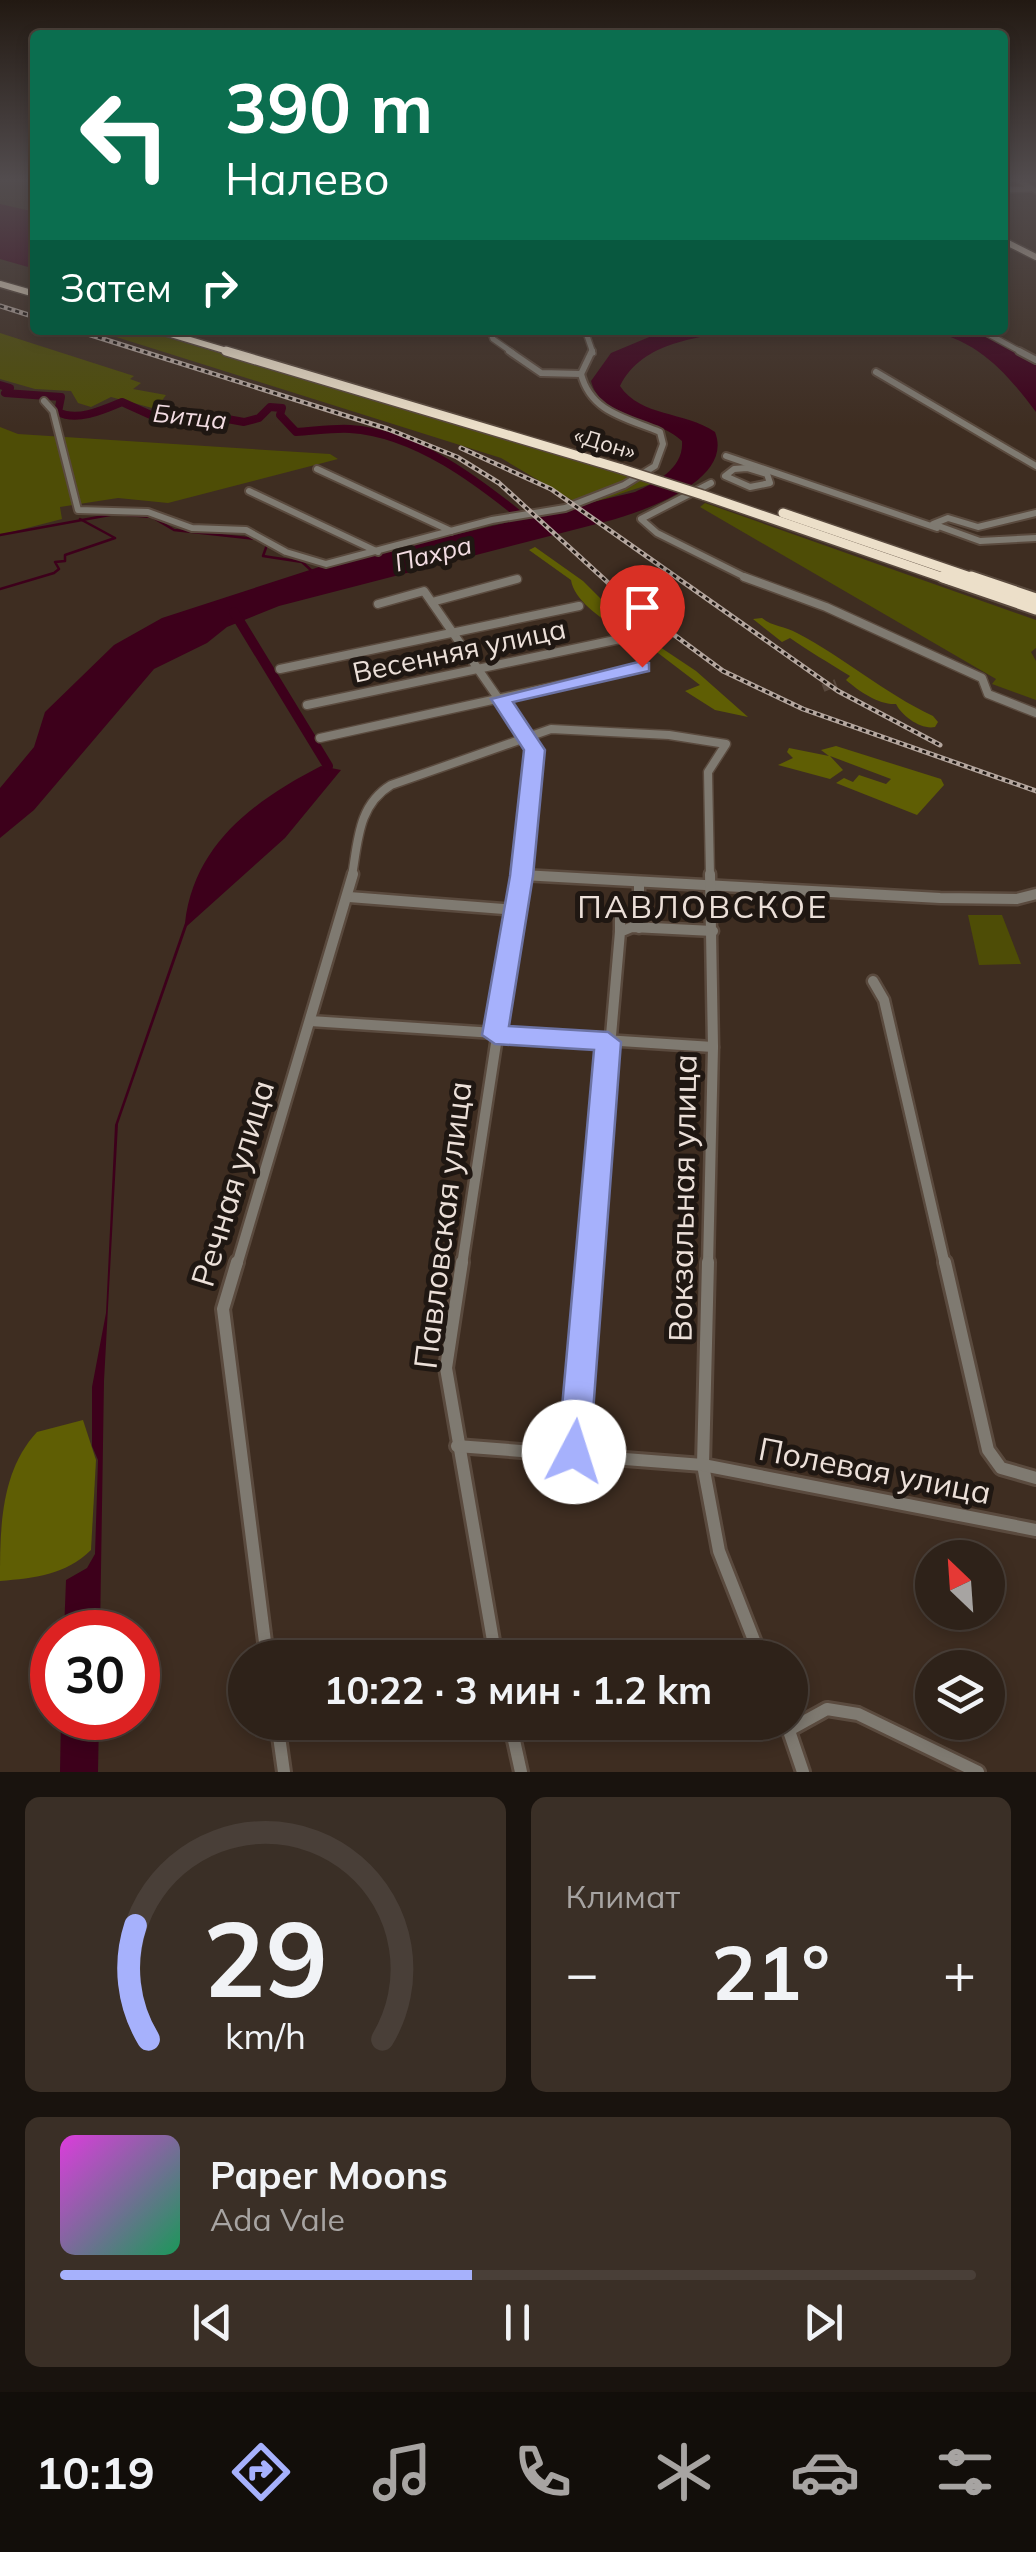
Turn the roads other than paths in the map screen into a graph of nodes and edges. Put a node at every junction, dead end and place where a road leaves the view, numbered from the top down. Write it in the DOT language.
graph roads {
  1 [pos="0,281"];
  2 [pos="30,290"];
  3 [pos="174,335"];
  4 [pos="195,335"];
  5 [pos="492,335"];
  6 [pos="587,335"];
  7 [pos="991,335"];
  8 [pos="1036,360"];
  9 [pos="876,372"];
  10 [pos="582,374"];
  11 [pos="44,401"];
  12 [pos="726,456"];
  13 [pos="740,462"];
  14 [pos="1036,466"];
  15 [pos="627,467"];
  16 [pos="317,469"];
  17 [pos="734,469"];
  18 [pos="760,471"];
  19 [pos="791,481"];
  20 [pos="770,483"];
  21 [pos="708,489"];
  22 [pos="249,491"];
  23 [pos="1036,513"];
  24 [pos="937,528"];
  25 [pos="451,532"];
  26 [pos="1036,538"];
  27 [pos="378,552"];
  28 [pos="517,579"];
  29 [pos="1036,599"];
  30 [pos="432,602"];
  31 [pos="378,604"];
  32 [pos="580,606"];
  33 [pos="1036,609"];
  34 [pos="452,632"];
  35 [pos="620,640"];
  36 [pos="642,667"];
  37 [pos="280,668"];
  38 [pos="477,669"];
  39 [pos="501,699"];
  40 [pos="307,705"];
  41 [pos="1036,713"];
  42 [pos="320,738"];
  43 [pos="528,740"];
  44 [pos="522,876"];
  45 [pos="639,882"];
  46 [pos="712,886"];
  47 [pos="1036,894"];
  48 [pos="349,897"];
  49 [pos="516,910"];
  50 [pos="620,911"];
  51 [pos="638,928"];
  52 [pos="713,931"];
  53 [pos="620,932"];
  54 [pos="873,982"];
  55 [pos="310,1021"];
  56 [pos="495,1035"];
  57 [pos="608,1042"];
  58 [pos="713,1047"];
  59 [pos="457,1446"];
  60 [pos="574,1452"];
  61 [pos="703,1465"];
  62 [pos="1036,1478"];
  63 [pos="1036,1530"];
  64 [pos="264,1640"];
  65 [pos="493,1640"];
  66 [pos="754,1640"];
  67 [pos="808,1717"];
  68 [pos="280,1740"];
  69 [pos="514,1740"];
  70 [pos="792,1740"];
  71 [pos="284,1772"];
  72 [pos="522,1772"];
  73 [pos="803,1772"];
  74 [pos="978,1772"];
  1 -- 2 [label="highway"];
  3 -- 15 [label="highway, «Дон»"];
  4 -- 15 [label="highway, «Дон»"];
  5 -- 10 [label="street"];
  6 -- 10 [label="street"];
  7 -- 8 [label="street"];
  9 -- 14 [label="street"];
  10 -- 25 [label="street"];
  11 -- 27 [label="street"];
  12 -- 13 [label="street"];
  13 -- 17 [label="street"];
  13 -- 18 [label="street"];
  15 -- 21 [label="highway, «Дон», bridge"];
  16 -- 25 [label="street"];
  17 -- 18 [label="street"];
  17 -- 20 [label="street"];
  18 -- 19 [label="street"];
  18 -- 20 [label="street"];
  19 -- 20 [label="street"];
  19 -- 24 [label="street"];
  21 -- 29 [label="highway, «Дон»"];
  21 -- 33 [label="highway, «Дон»"];
  21 -- 41 [label="street"];
  22 -- 27 [label="street"];
  23 -- 24 [label="street"];
  24 -- 26 [label="street"];
  25 -- 27 [label="street"];
  28 -- 30 [label="street"];
  30 -- 31 [label="street"];
  30 -- 34 [label="street"];
  32 -- 34 [label="street"];
  34 -- 37 [label="street"];
  34 -- 38 [label="street"];
  35 -- 38 [label="street, Весенняя улица"];
  36 -- 39 [label="street"];
  38 -- 39 [label="street"];
  38 -- 40 [label="street, Весенняя улица"];
  39 -- 42 [label="street"];
  39 -- 43 [label="street"];
  43 -- 44 [label="street, Павловская улица"];
  43 -- 46 [label="street, Вокзальная улица"];
  43 -- 48 [label="street, Речная улица"];
  44 -- 45 [label="street"];
  44 -- 49 [label="street, Павловская улица"];
  45 -- 46 [label="street"];
  45 -- 51 [label="street"];
  46 -- 47 [label="street"];
  46 -- 52 [label="street, Вокзальная улица"];
  48 -- 49 [label="street"];
  48 -- 55 [label="street, Речная улица"];
  49 -- 56 [label="street, Павловская улица"];
  50 -- 53 [label="street"];
  51 -- 52 [label="street"];
  51 -- 53 [label="street"];
  52 -- 58 [label="street, Вокзальная улица"];
  53 -- 57 [label="street"];
  54 -- 62 [label="street"];
  55 -- 56 [label="street"];
  55 -- 64 [label="street, Речная улица"];
  56 -- 57 [label="street"];
  56 -- 59 [label="street, Павловская улица"];
  57 -- 58 [label="street"];
  57 -- 60 [label="street"];
  58 -- 61 [label="street, Вокзальная улица"];
  59 -- 60 [label="street, Полевая улица"];
  59 -- 65 [label="street, Павловская улица"];
  60 -- 61 [label="street, Полевая улица"];
  61 -- 63 [label="street, Полевая улица"];
  61 -- 66 [label="street, Вокзальная улица"];
  67 -- 74 [label="street"];
  68 -- 71 [label="street"];
  69 -- 72 [label="street"];
  70 -- 73 [label="street"];
}
